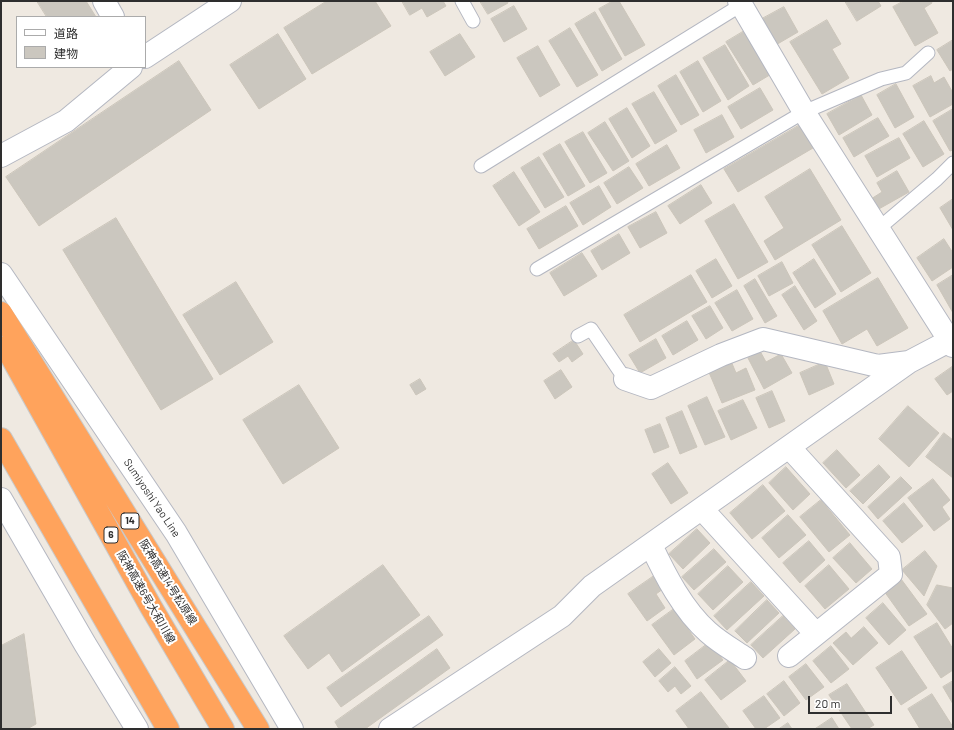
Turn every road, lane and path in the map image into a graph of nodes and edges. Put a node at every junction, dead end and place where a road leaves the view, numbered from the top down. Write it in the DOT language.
graph roads {
  1 [pos="104,1"];
  2 [pos="230,1"];
  3 [pos="462,1"];
  4 [pos="740,3"];
  5 [pos="112,16"];
  6 [pos="473,22"];
  7 [pos="928,53"];
  8 [pos="146,56"];
  9 [pos="130,68"];
  10 [pos="804,112"];
  11 [pos="1,156"];
  12 [pos="953,163"];
  13 [pos="481,166"];
  14 [pos="878,229"];
  15 [pos="537,269"];
  16 [pos="1,274"];
  17 [pos="1,313"];
  18 [pos="578,336"];
  19 [pos="1,339"];
  20 [pos="951,344"];
  21 [pos="909,362"];
  22 [pos="625,379"];
  23 [pos="1,439"];
  24 [pos="789,447"];
  25 [pos="1,499"];
  26 [pos="702,509"];
  27 [pos="651,545"];
  28 [pos="816,634"];
  29 [pos="789,656"];
  30 [pos="745,658"];
  31 [pos="137,729"];
  32 [pos="168,729"];
  33 [pos="223,729"];
  34 [pos="258,729"];
  35 [pos="292,729"];
  36 [pos="390,729"];
  1 -- 5 [label="street"];
  2 -- 8 [label="street"];
  3 -- 6 [label="lane"];
  4 -- 10 [label="street"];
  4 -- 13 [label="lane"];
  7 -- 10 [label="lane"];
  9 -- 11 [label="street"];
  10 -- 14 [label="street"];
  10 -- 15 [label="lane"];
  12 -- 14 [label="lane"];
  14 -- 20 [label="street"];
  16 -- 35 [label="street, Sumiyoshi Yao Line"];
  17 -- 34 [label="highway, 阪神高速14号松原線 / 14"];
  18 -- 22 [label="lane"];
  19 -- 33 [label="highway, 阪神高速6号大和川線 / 6"];
  20 -- 21 [label="street"];
  21 -- 22 [label="street"];
  21 -- 24 [label="street"];
  23 -- 32 [label="highway"];
  24 -- 26 [label="street"];
  24 -- 28 [label="street"];
  25 -- 31 [label="street"];
  26 -- 27 [label="street"];
  26 -- 28 [label="street"];
  27 -- 30 [label="street"];
  27 -- 36 [label="street"];
  28 -- 29 [label="street"];
}
